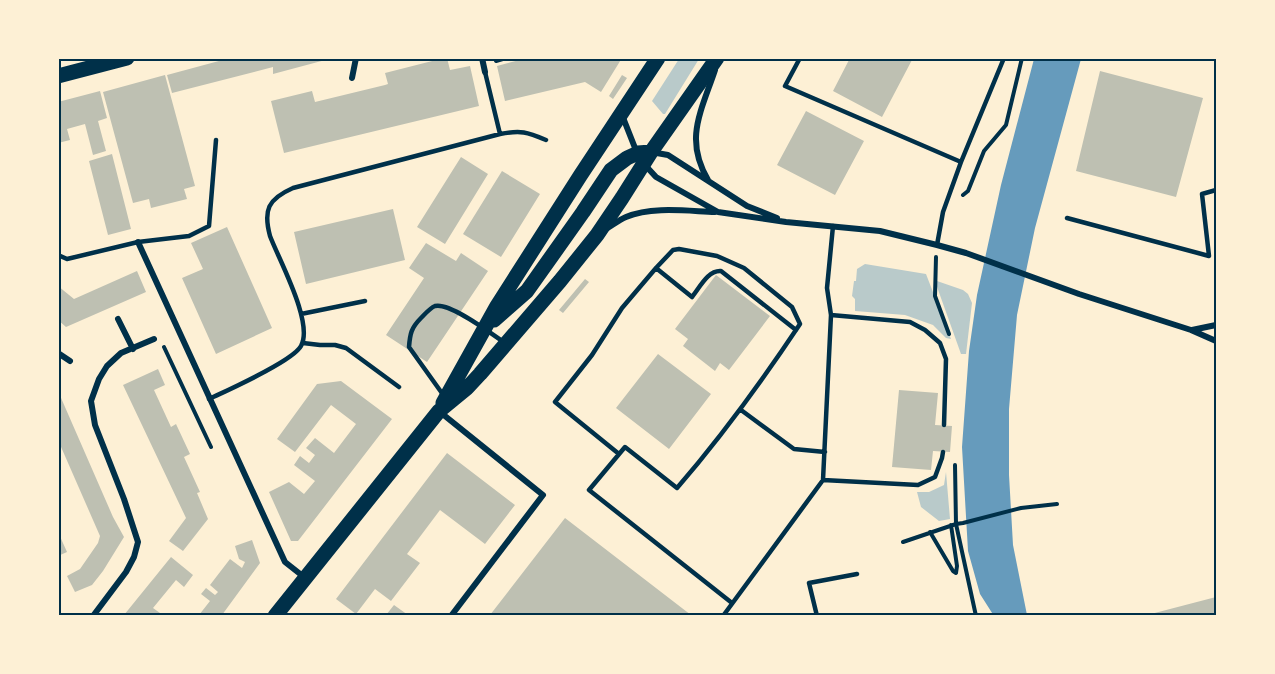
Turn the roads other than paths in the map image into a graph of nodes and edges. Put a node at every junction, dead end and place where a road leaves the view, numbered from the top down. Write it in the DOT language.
graph roads {
  1 [pos="127,58"];
  2 [pos="356,58"];
  3 [pos="482,58"];
  4 [pos="658,58"];
  5 [pos="718,58"];
  6 [pos="800,58"];
  7 [pos="1004,58"];
  8 [pos="96,63"];
  9 [pos="485,72"];
  10 [pos="58,76"];
  11 [pos="352,78"];
  12 [pos="622,114"];
  13 [pos="500,134"];
  14 [pos="216,140"];
  15 [pos="546,140"];
  16 [pos="644,156"];
  17 [pos="961,162"];
  18 [pos="709,182"];
  19 [pos="1216,190"];
  20 [pos="718,212"];
  21 [pos="1067,218"];
  22 [pos="786,222"];
  23 [pos="833,226"];
  24 [pos="597,235"];
  25 [pos="138,242"];
  26 [pos="937,245"];
  27 [pos="58,255"];
  28 [pos="656,268"];
  29 [pos="365,301"];
  30 [pos="301,314"];
  31 [pos="831,315"];
  32 [pos="118,319"];
  33 [pos="1216,325"];
  34 [pos="485,328"];
  35 [pos="796,330"];
  36 [pos="1191,330"];
  37 [pos="154,339"];
  38 [pos="1216,341"];
  39 [pos="303,343"];
  40 [pos="506,344"];
  41 [pos="133,348"];
  42 [pos="58,352"];
  43 [pos="70,361"];
  44 [pos="399,387"];
  45 [pos="209,399"];
  46 [pos="445,404"];
  47 [pos="741,410"];
  48 [pos="944,425"];
  49 [pos="825,452"];
  50 [pos="943,452"];
  51 [pos="619,454"];
  52 [pos="823,480"];
  53 [pos="857,574"];
  54 [pos="304,578"];
  55 [pos="732,603"];
  56 [pos="93,615"];
  57 [pos="275,615"];
  58 [pos="451,615"];
  59 [pos="723,615"];
  60 [pos="817,615"];
  1 -- 8 [label="main road"];
  2 -- 11 [label="street"];
  3 -- 9 [label="street"];
  4 -- 12 [label="main road"];
  5 -- 16 [label="main road"];
  5 -- 18 [label="street"];
  6 -- 17 [label="lane"];
  7 -- 17 [label="lane"];
  8 -- 10 [label="main road"];
  9 -- 13 [label="lane"];
  12 -- 16 [label="street"];
  12 -- 34 [label="main road"];
  13 -- 15 [label="lane"];
  13 -- 30 [label="lane"];
  14 -- 25 [label="lane"];
  16 -- 18 [label="street"];
  16 -- 20 [label="street"];
  16 -- 24 [label="main road"];
  16 -- 34 [label="main road"];
  17 -- 26 [label="lane"];
  18 -- 22 [label="street"];
  19 -- 21 [label="lane"];
  20 -- 22 [label="street"];
  20 -- 24 [label="street"];
  22 -- 23 [label="street"];
  23 -- 26 [label="street"];
  23 -- 31 [label="lane"];
  24 -- 40 [label="main road"];
  25 -- 27 [label="lane"];
  25 -- 45 [label="street"];
  26 -- 36 [label="street"];
  28 -- 35 [label="lane"];
  28 -- 35 [label="lane"];
  28 -- 51 [label="lane"];
  29 -- 30 [label="lane"];
  30 -- 39 [label="lane"];
  31 -- 48 [label="lane"];
  31 -- 49 [label="lane"];
  32 -- 41 [label="street"];
  33 -- 36 [label="street"];
  34 -- 40 [label="lane"];
  34 -- 46 [label="main road"];
  34 -- 46 [label="lane"];
  35 -- 47 [label="lane"];
  36 -- 38 [label="street"];
  37 -- 41 [label="street"];
  39 -- 44 [label="lane"];
  39 -- 45 [label="lane"];
  40 -- 46 [label="main road"];
  41 -- 56 [label="street"];
  42 -- 43 [label="street"];
  45 -- 54 [label="street"];
  46 -- 54 [label="main road"];
  46 -- 58 [label="street"];
  47 -- 49 [label="lane"];
  47 -- 51 [label="lane"];
  49 -- 52 [label="lane"];
  50 -- 52 [label="lane"];
  51 -- 55 [label="lane"];
  52 -- 55 [label="lane"];
  53 -- 60 [label="lane"];
  54 -- 57 [label="main road"];
  55 -- 59 [label="lane"];
}
